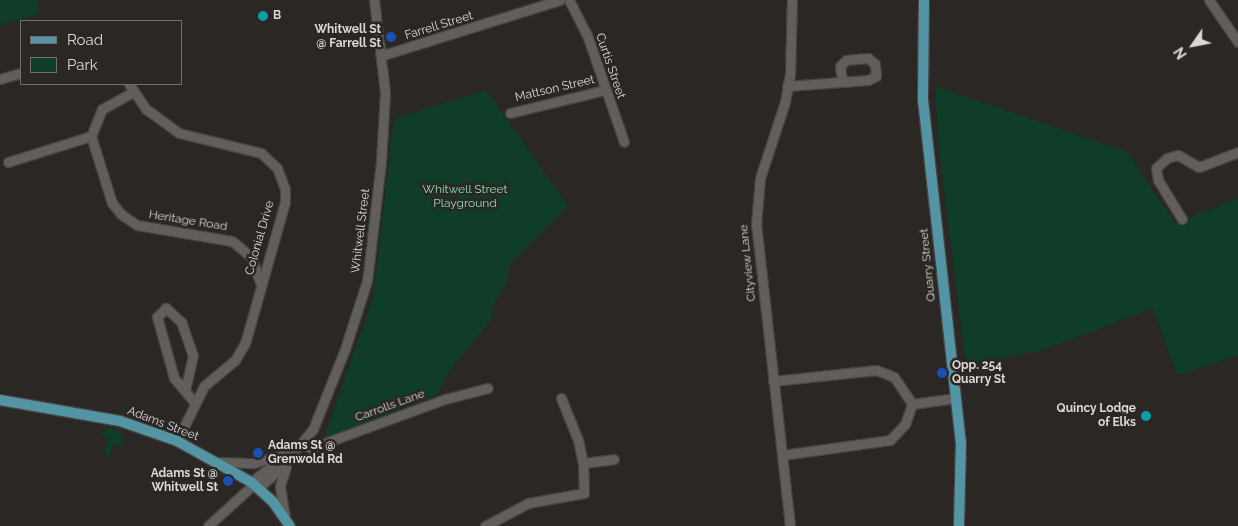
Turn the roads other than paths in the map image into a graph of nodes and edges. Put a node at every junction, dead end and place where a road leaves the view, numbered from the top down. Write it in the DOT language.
graph roads {
  1 [pos="374,0"];
  2 [pos="560,0"];
  3 [pos="569,0"];
  4 [pos="792,0"];
  5 [pos="924,0"];
  6 [pos="1209,0"];
  7 [pos="1238,42"];
  8 [pos="383,56"];
  9 [pos="20,73"];
  10 [pos="0,79"];
  11 [pos="842,81"];
  12 [pos="787,86"];
  13 [pos="131,88"];
  14 [pos="605,90"];
  15 [pos="510,113"];
  16 [pos="91,136"];
  17 [pos="624,142"];
  18 [pos="1238,152"];
  19 [pos="8,162"];
  20 [pos="1182,219"];
  21 [pos="261,283"];
  22 [pos="773,381"];
  23 [pos="488,388"];
  24 [pos="185,390"];
  25 [pos="561,398"];
  26 [pos="956,398"];
  27 [pos="0,400"];
  28 [pos="196,403"];
  29 [pos="912,404"];
  30 [pos="177,441"];
  31 [pos="299,447"];
  32 [pos="782,455"];
  33 [pos="614,459"];
  34 [pos="220,462"];
  35 [pos="583,464"];
  36 [pos="254,484"];
  37 [pos="288,522"];
  38 [pos="489,525"];
  39 [pos="208,526"];
  40 [pos="790,526"];
  41 [pos="959,526"];
  1 -- 8 [label="street, Whitwell Street"];
  2 -- 8 [label="street, Farrell Street"];
  3 -- 14 [label="street, Curtis Street"];
  4 -- 12 [label="street, Cityview Lane"];
  5 -- 26 [label="main road, Quarry Street"];
  6 -- 7 [label="street"];
  8 -- 31 [label="street, Whitwell Street"];
  9 -- 10 [label="street"];
  11 -- 12 [label="street"];
  12 -- 22 [label="street, Cityview Lane"];
  13 -- 16 [label="street"];
  13 -- 21 [label="street, Colonial Drive"];
  14 -- 15 [label="street, Mattson Street"];
  14 -- 17 [label="street, Curtis Street"];
  16 -- 19 [label="street"];
  16 -- 21 [label="street, Heritage Road"];
  18 -- 20 [label="street"];
  21 -- 28 [label="street, Colonial Drive"];
  22 -- 29 [label="street"];
  22 -- 32 [label="street, Cityview Lane"];
  23 -- 31 [label="street, Carrolls Lane"];
  24 -- 24 [label="street"];
  24 -- 28 [label="street"];
  25 -- 35 [label="street"];
  26 -- 29 [label="street"];
  26 -- 41 [label="main road, Quarry Street"];
  27 -- 30 [label="main road, Adams Street"];
  28 -- 30 [label="street, Colonial Drive"];
  29 -- 32 [label="street"];
  30 -- 34 [label="main road, Adams Street"];
  31 -- 34 [label="street, Carrolls Lane"];
  31 -- 36 [label="street, Whitwell Street"];
  31 -- 37 [label="street"];
  32 -- 40 [label="street, Cityview Lane"];
  33 -- 35 [label="street"];
  34 -- 36 [label="main road, Adams Street"];
  35 -- 38 [label="street"];
  36 -- 37 [label="main road, Adams Street"];
  36 -- 39 [label="street, Whitwell Street"];
}
